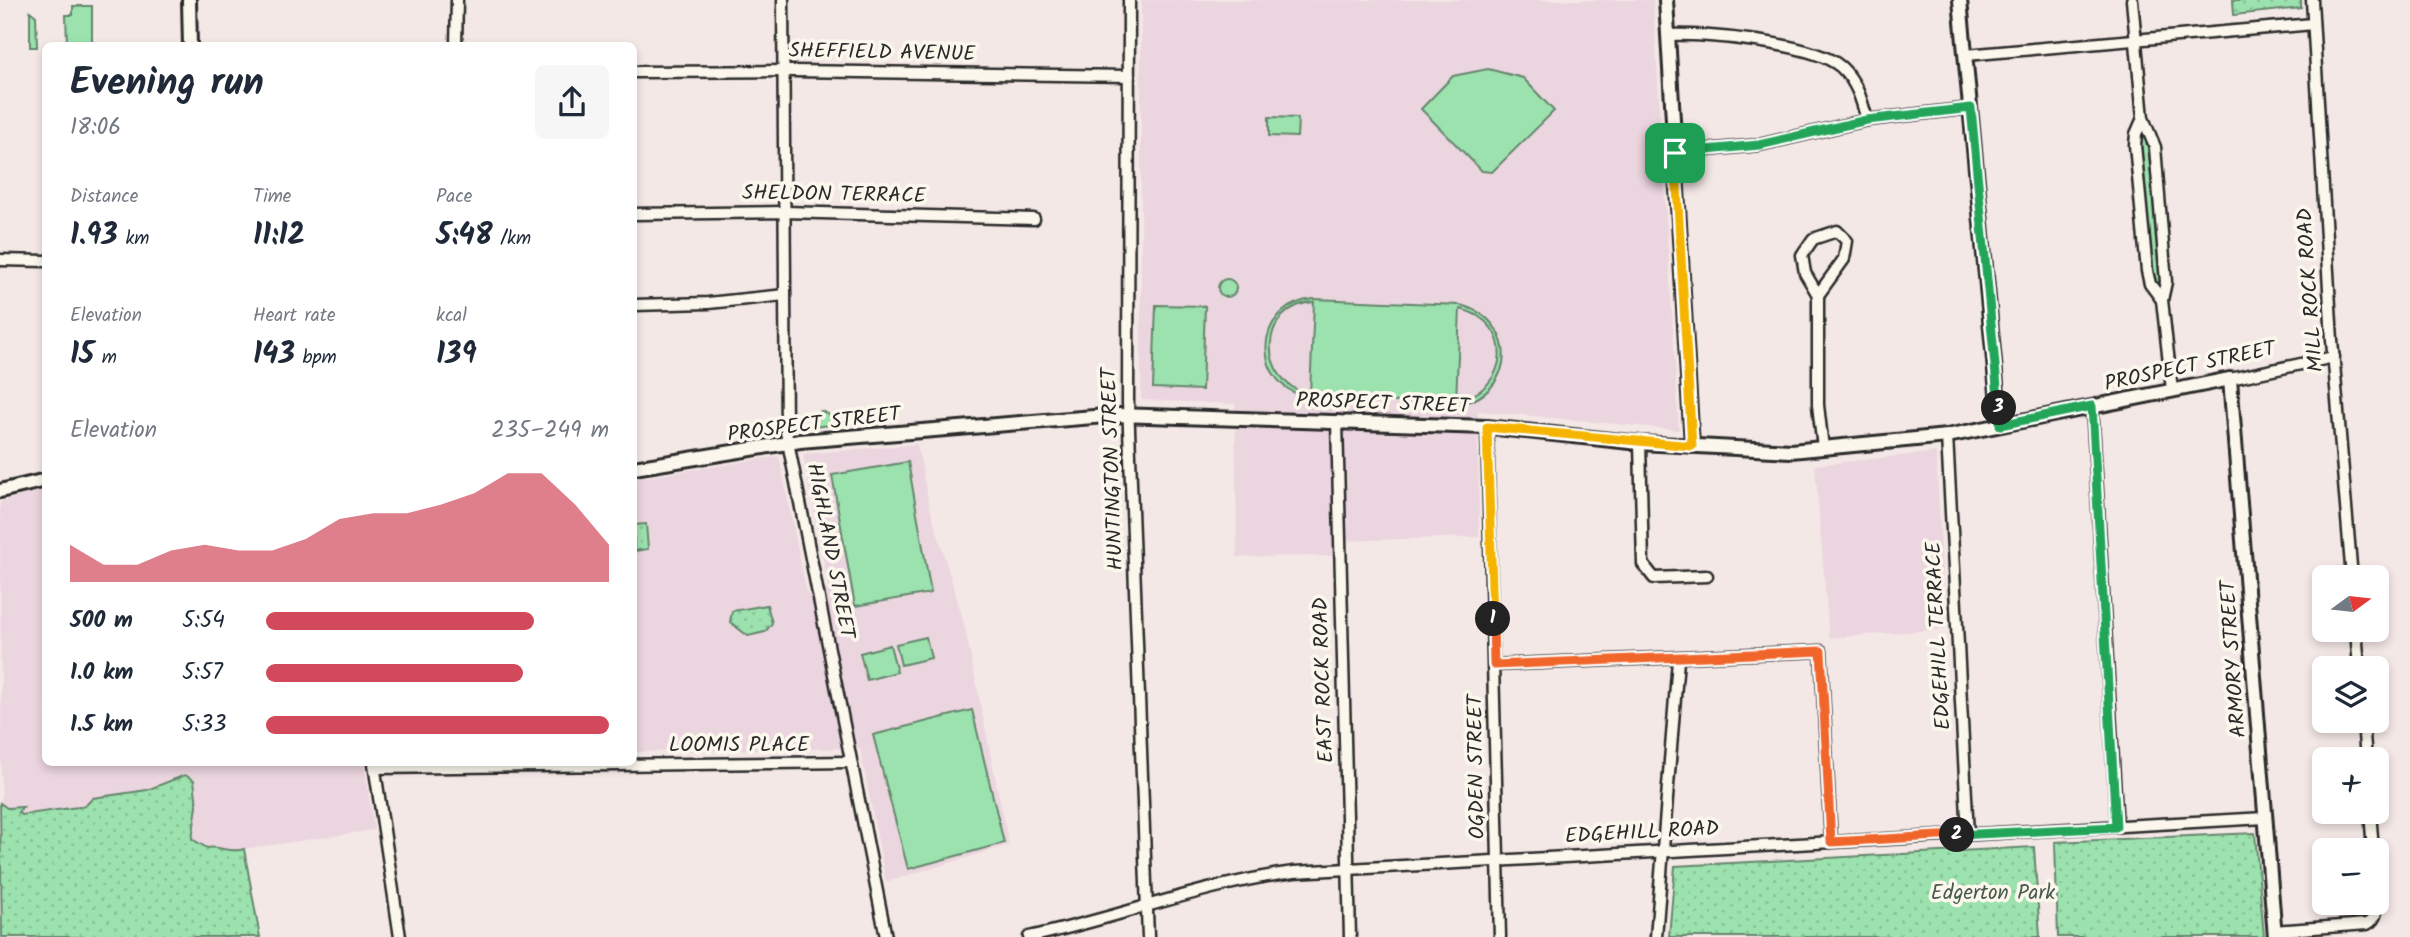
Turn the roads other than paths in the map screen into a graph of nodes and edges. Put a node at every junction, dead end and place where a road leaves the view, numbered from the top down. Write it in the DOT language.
graph roads {
  1 [pos="189,0"];
  2 [pos="457,0"];
  3 [pos="783,0"];
  4 [pos="1129,0"];
  5 [pos="1666,0"];
  6 [pos="1960,0"];
  7 [pos="2132,0"];
  8 [pos="2312,0"];
  9 [pos="2313,24"];
  10 [pos="1668,35"];
  11 [pos="2136,39"];
  12 [pos="190,42"];
  13 [pos="456,42"];
  14 [pos="1966,55"];
  15 [pos="783,71"];
  16 [pos="637,72"];
  17 [pos="1129,76"];
  18 [pos="1971,108"];
  19 [pos="2143,118"];
  20 [pos="1867,120"];
  21 [pos="1675,153"];
  22 [pos="785,212"];
  23 [pos="637,214"];
  24 [pos="1034,219"];
  25 [pos="0,260"];
  26 [pos="42,261"];
  27 [pos="785,295"];
  28 [pos="1818,295"];
  29 [pos="2162,300"];
  30 [pos="637,305"];
  31 [pos="2334,357"];
  32 [pos="2230,379"];
  33 [pos="2172,390"];
  34 [pos="2092,406"];
  35 [pos="1129,415"];
  36 [pos="1338,421"];
  37 [pos="2000,425"];
  38 [pos="1487,427"];
  39 [pos="1947,436"];
  40 [pos="789,443"];
  41 [pos="1640,443"];
  42 [pos="1692,446"];
  43 [pos="1823,448"];
  44 [pos="637,468"];
  45 [pos="42,481"];
  46 [pos="0,491"];
  47 [pos="2351,565"];
  48 [pos="1707,576"];
  49 [pos="1678,660"];
  50 [pos="1494,665"];
  51 [pos="851,762"];
  52 [pos="637,764"];
  53 [pos="374,766"];
  54 [pos="2265,818"];
  55 [pos="2116,827"];
  56 [pos="1968,835"];
  57 [pos="1831,842"];
  58 [pos="1663,851"];
  59 [pos="1498,859"];
  60 [pos="1349,867"];
  61 [pos="1147,906"];
  62 [pos="2375,915"];
  63 [pos="2274,934"];
  64 [pos="400,937"];
  65 [pos="886,937"];
  66 [pos="1028,937"];
  67 [pos="1148,937"];
  68 [pos="1350,937"];
  69 [pos="1500,937"];
  70 [pos="1656,937"];
  1 -- 12 [label="main road"];
  2 -- 13 [label="street"];
  3 -- 15 [label="street, HIGHLAND STREET"];
  4 -- 17 [label="street, HUNTINGTON STREET"];
  5 -- 10 [label="main road"];
  6 -- 14 [label="main road"];
  7 -- 11 [label="street"];
  8 -- 9 [label="street, MILL ROCK ROAD"];
  9 -- 11 [label="street"];
  9 -- 31 [label="street, MILL ROCK ROAD"];
  10 -- 20 [label="street"];
  10 -- 21 [label="main road"];
  11 -- 14 [label="street"];
  11 -- 19 [label="street"];
  14 -- 18 [label="main road"];
  15 -- 16 [label="street, SHEFFIELD AVENUE"];
  15 -- 17 [label="street, SHEFFIELD AVENUE"];
  15 -- 22 [label="street, HIGHLAND STREET"];
  17 -- 35 [label="street, HUNTINGTON STREET"];
  18 -- 20 [label="street"];
  18 -- 37 [label="main road"];
  19 -- 29 [label="street"];
  19 -- 29 [label="street"];
  20 -- 21 [label="street"];
  21 -- 42 [label="main road"];
  22 -- 23 [label="street, SHELDON TERRACE"];
  22 -- 24 [label="street, SHELDON TERRACE"];
  22 -- 27 [label="street, HIGHLAND STREET"];
  25 -- 26 [label="street"];
  27 -- 30 [label="street"];
  27 -- 40 [label="street, HIGHLAND STREET"];
  28 -- 28 [label="street"];
  28 -- 43 [label="street"];
  29 -- 33 [label="street"];
  31 -- 32 [label="street, PROSPECT STREET"];
  31 -- 47 [label="street, MILL ROCK ROAD"];
  32 -- 33 [label="main road, PROSPECT STREET"];
  32 -- 54 [label="main road, ARMORY STREET"];
  33 -- 34 [label="main road, PROSPECT STREET"];
  34 -- 37 [label="main road, PROSPECT STREET"];
  34 -- 55 [label="street"];
  35 -- 36 [label="main road, PROSPECT STREET"];
  35 -- 40 [label="main road, PROSPECT STREET"];
  35 -- 61 [label="street, HUNTINGTON STREET"];
  36 -- 38 [label="main road, PROSPECT STREET"];
  36 -- 60 [label="street, EAST ROCK ROAD"];
  37 -- 39 [label="main road, PROSPECT STREET"];
  38 -- 41 [label="main road, PROSPECT STREET"];
  38 -- 50 [label="street, OGDEN STREET"];
  39 -- 43 [label="main road, PROSPECT STREET"];
  39 -- 56 [label="street, EDGEHILL TERRACE"];
  40 -- 44 [label="main road, PROSPECT STREET"];
  40 -- 51 [label="street, HIGHLAND STREET"];
  41 -- 42 [label="main road, PROSPECT STREET"];
  41 -- 48 [label="street"];
  42 -- 43 [label="main road, PROSPECT STREET"];
  45 -- 46 [label="main road"];
  49 -- 50 [label="street"];
  49 -- 57 [label="street"];
  49 -- 58 [label="street"];
  50 -- 59 [label="street, OGDEN STREET"];
  51 -- 52 [label="street, LOOMIS PLACE"];
  51 -- 65 [label="street, HIGHLAND STREET"];
  53 -- 64 [label="street"];
  54 -- 55 [label="street, EDGEHILL ROAD"];
  54 -- 63 [label="main road, ARMORY STREET"];
  55 -- 56 [label="street, EDGEHILL ROAD"];
  56 -- 57 [label="street, EDGEHILL ROAD"];
  57 -- 58 [label="street, EDGEHILL ROAD"];
  58 -- 59 [label="street, EDGEHILL ROAD"];
  58 -- 70 [label="street"];
  59 -- 60 [label="street, EDGEHILL ROAD"];
  59 -- 69 [label="street, OGDEN STREET"];
  60 -- 61 [label="street, EDGEHILL ROAD"];
  60 -- 68 [label="street, EAST ROCK ROAD"];
  61 -- 66 [label="street, EDGEHILL ROAD"];
  61 -- 67 [label="street, HUNTINGTON STREET"];
  62 -- 63 [label="street"];
}
